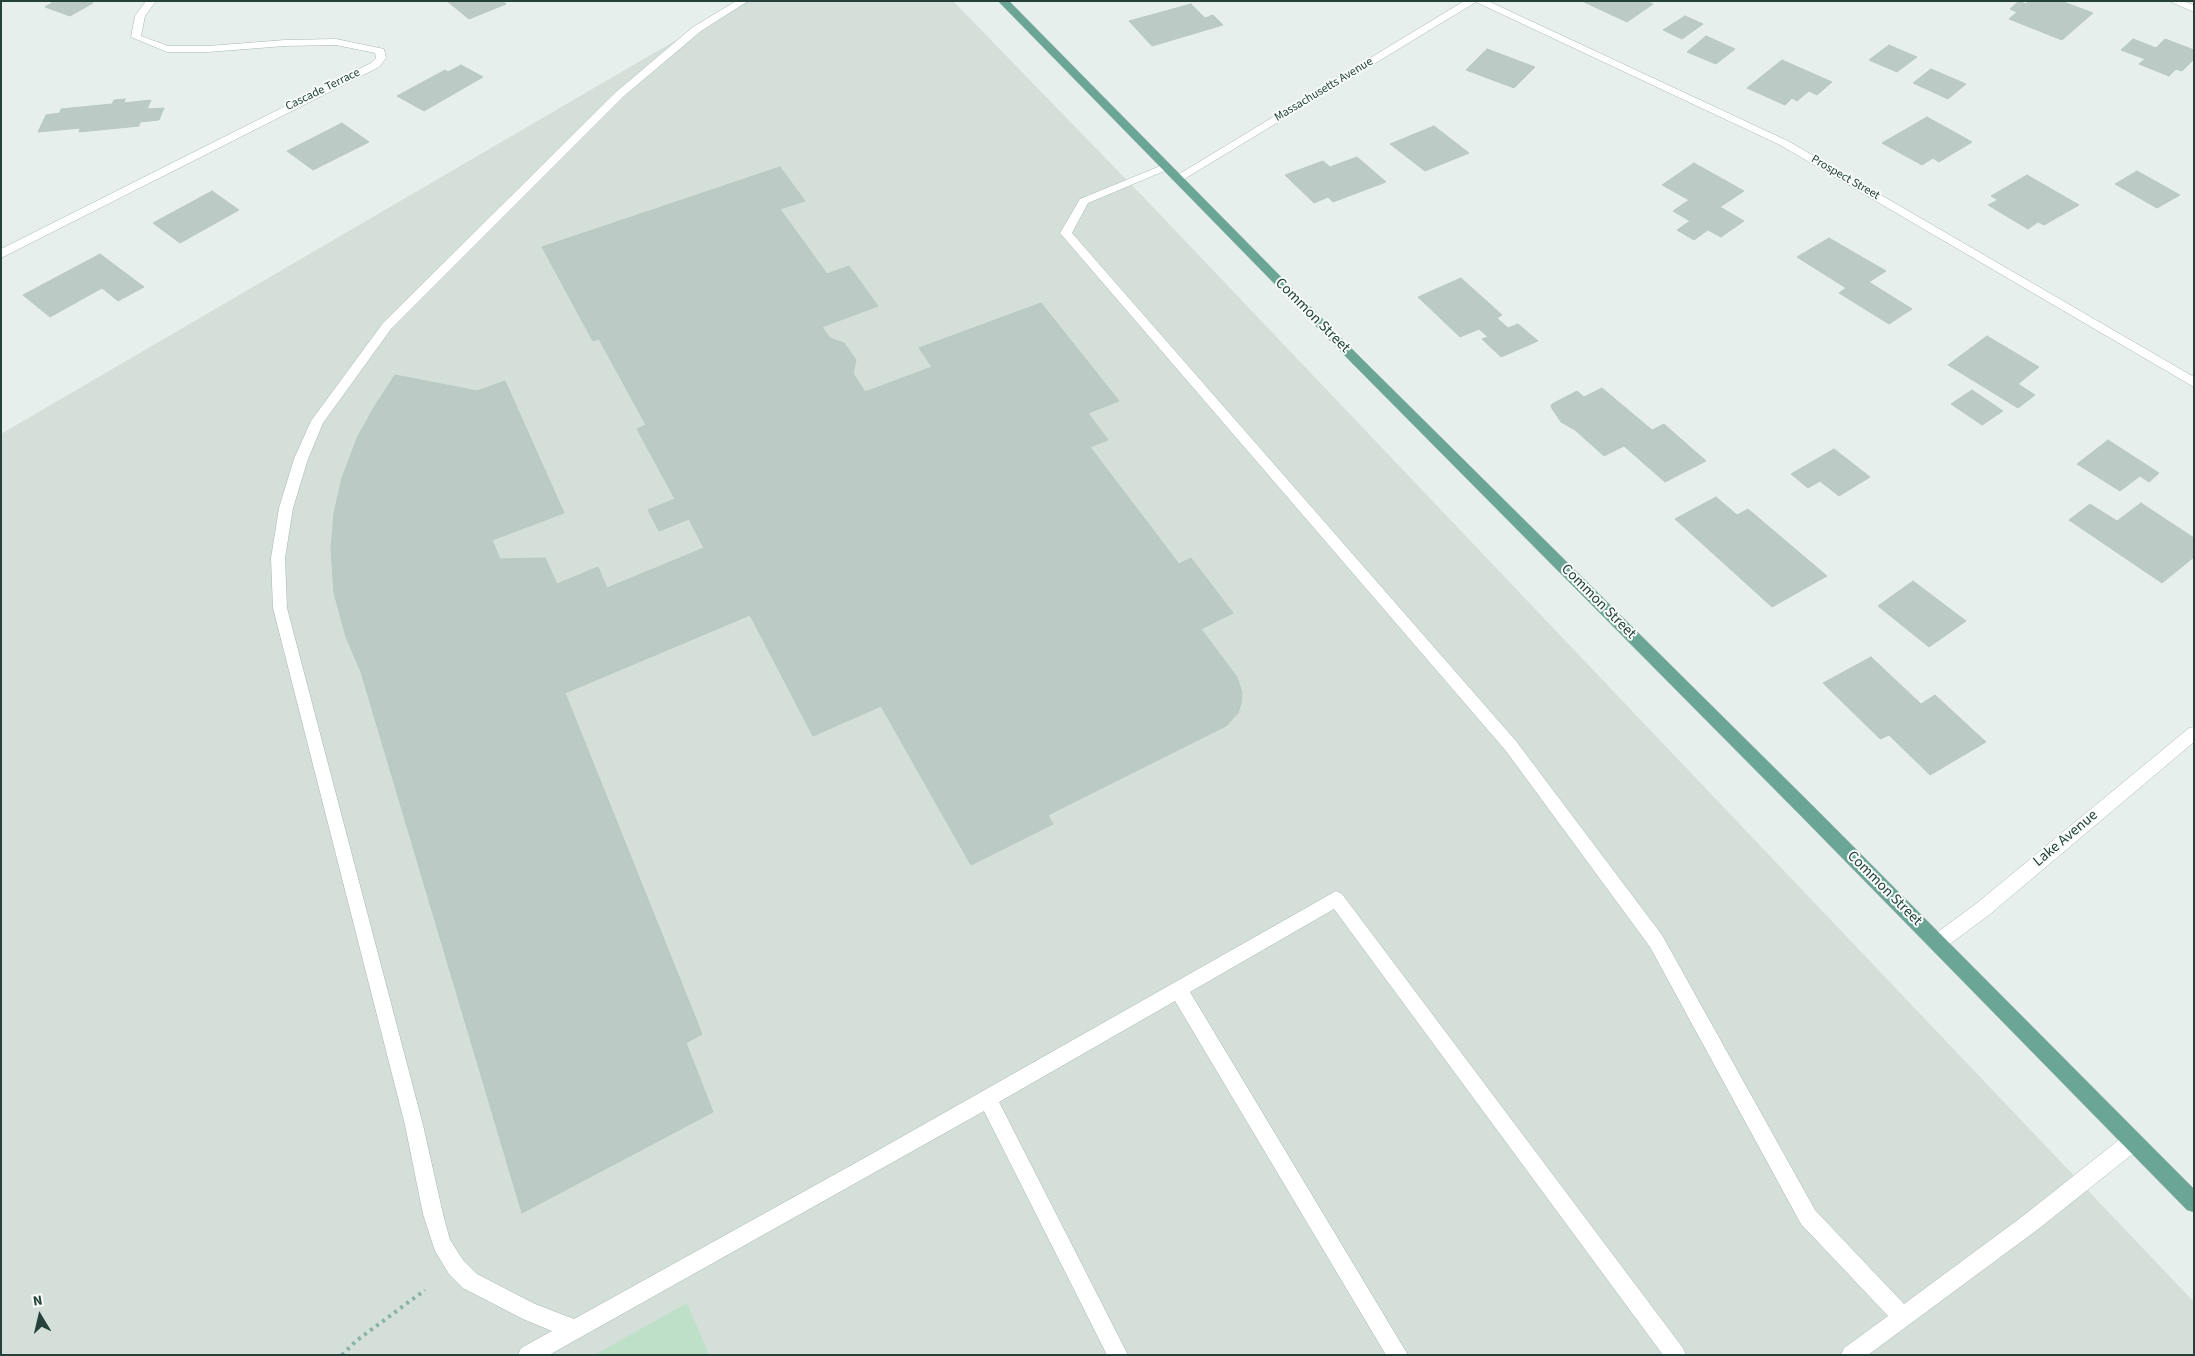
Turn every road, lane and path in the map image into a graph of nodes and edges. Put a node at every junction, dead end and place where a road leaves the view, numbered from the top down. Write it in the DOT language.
graph roads {
  1 [pos="151,1"];
  2 [pos="744,1"];
  3 [pos="1003,1"];
  4 [pos="1471,1"];
  5 [pos="1480,1"];
  6 [pos="2174,1"];
  7 [pos="2194,8"];
  8 [pos="1165,167"];
  9 [pos="1177,179"];
  10 [pos="1,254"];
  11 [pos="2194,384"];
  12 [pos="2194,733"];
  13 [pos="1937,943"];
  14 [pos="1178,989"];
  15 [pos="987,1098"];
  16 [pos="2132,1142"];
  17 [pos="2194,1203"];
  18 [pos="456,1267"];
  19 [pos="1903,1317"];
  20 [pos="574,1329"];
  21 [pos="342,1355"];
  22 [pos="528,1355"];
  23 [pos="1118,1355"];
  24 [pos="1398,1355"];
  25 [pos="1676,1355"];
  26 [pos="1851,1355"];
  1 -- 10 [label="street, Cascade Terrace"];
  2 -- 18 [label="street"];
  3 -- 8 [label="main road, Common Street"];
  4 -- 9 [label="street, Massachusetts Avenue"];
  5 -- 11 [label="street, Prospect Street"];
  6 -- 7 [label="street"];
  8 -- 9 [label="main road, Common Street"];
  8 -- 19 [label="street"];
  9 -- 13 [label="main road, Common Street"];
  12 -- 13 [label="street, Lake Avenue"];
  13 -- 16 [label="main road, Common Street"];
  14 -- 15 [label="street"];
  14 -- 24 [label="street"];
  14 -- 25 [label="street"];
  15 -- 20 [label="street"];
  15 -- 23 [label="street"];
  16 -- 17 [label="main road, Common Street"];
  16 -- 19 [label="street"];
  18 -- 20 [label="street"];
  18 -- 21 [label="path"];
  19 -- 26 [label="street"];
  20 -- 22 [label="street"];
}
